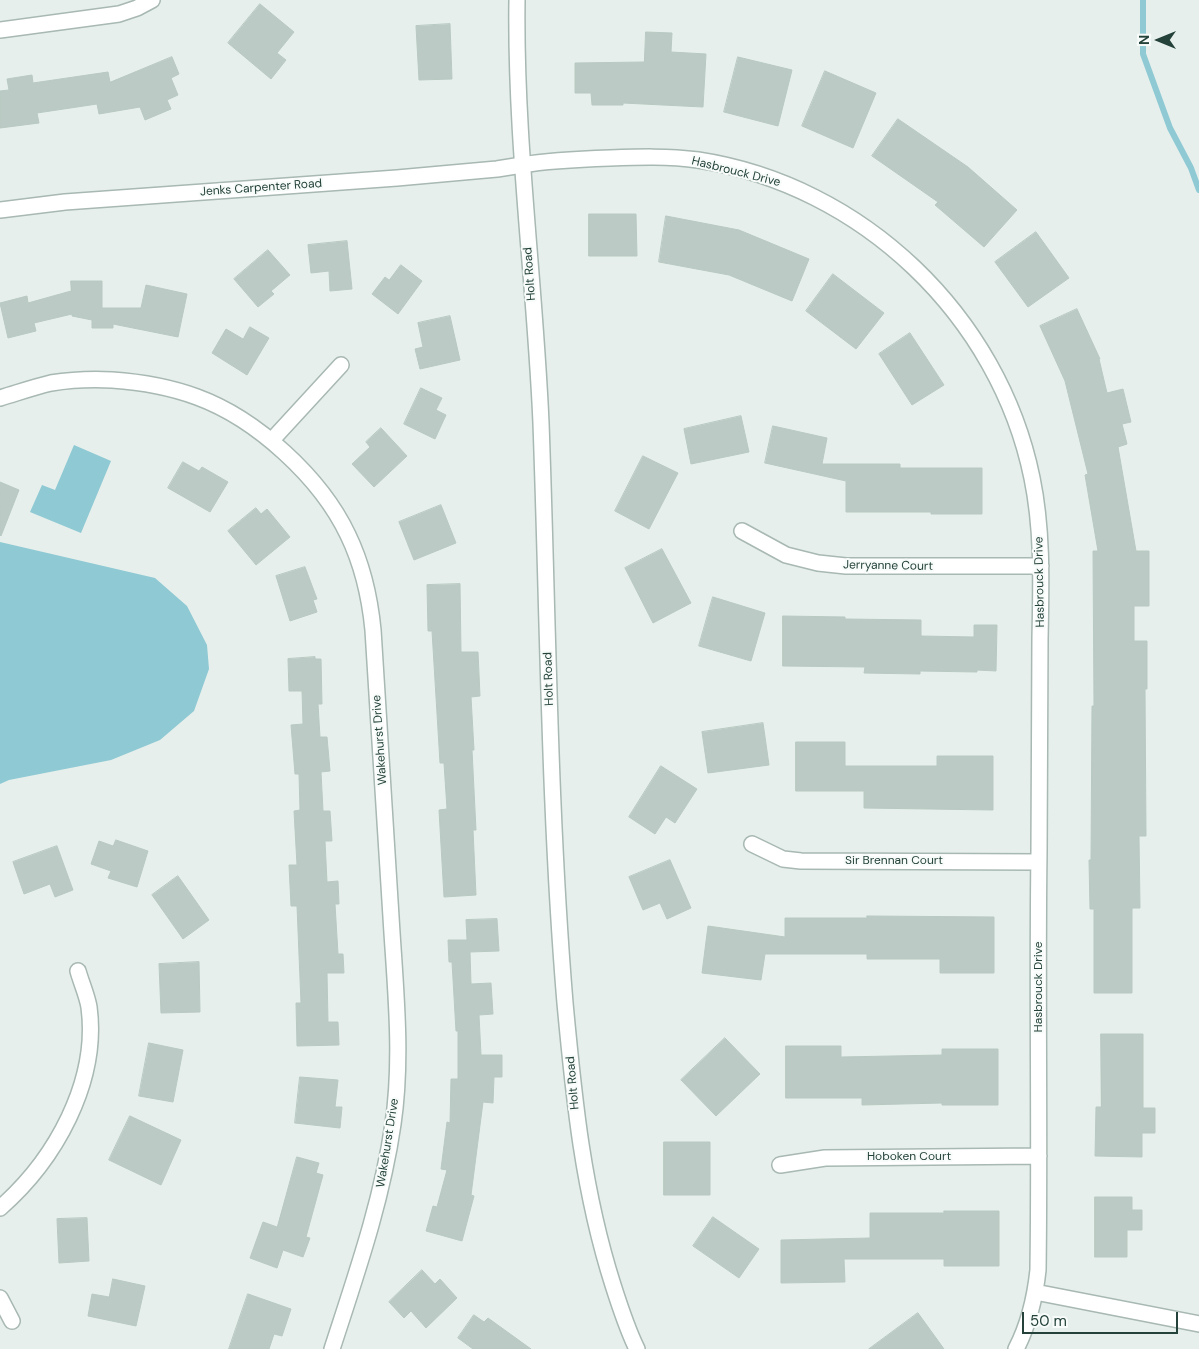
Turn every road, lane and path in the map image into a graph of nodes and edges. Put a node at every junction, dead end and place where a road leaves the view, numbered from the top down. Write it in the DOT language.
graph roads {
  1 [pos="152,0"];
  2 [pos="517,0"];
  3 [pos="0,30"];
  4 [pos="522,165"];
  5 [pos="0,210"];
  6 [pos="340,365"];
  7 [pos="0,398"];
  8 [pos="272,440"];
  9 [pos="742,531"];
  10 [pos="1041,566"];
  11 [pos="752,844"];
  12 [pos="1038,862"];
  13 [pos="78,971"];
  14 [pos="1039,1156"];
  15 [pos="780,1165"];
  16 [pos="0,1208"];
  17 [pos="1035,1292"];
  18 [pos="0,1298"];
  19 [pos="12,1321"];
  20 [pos="1199,1324"];
  21 [pos="332,1349"];
  22 [pos="637,1349"];
  23 [pos="1016,1349"];
  1 -- 3 [label="street"];
  2 -- 4 [label="street, Holt Road"];
  4 -- 5 [label="street, Jenks Carpenter Road"];
  4 -- 10 [label="street, Hasbrouck Drive"];
  4 -- 22 [label="street, Holt Road"];
  6 -- 8 [label="street"];
  7 -- 8 [label="street, Wakehurst Drive"];
  8 -- 21 [label="street, Wakehurst Drive"];
  9 -- 10 [label="street, Jerryanne Court"];
  10 -- 12 [label="street, Hasbrouck Drive"];
  11 -- 12 [label="street, Sir Brennan Court"];
  12 -- 14 [label="street, Hasbrouck Drive"];
  13 -- 16 [label="street"];
  14 -- 15 [label="street, Hoboken Court"];
  14 -- 17 [label="street, Hasbrouck Drive"];
  17 -- 20 [label="street"];
  17 -- 23 [label="street, Hasbrouck Drive"];
  18 -- 19 [label="street"];
}
